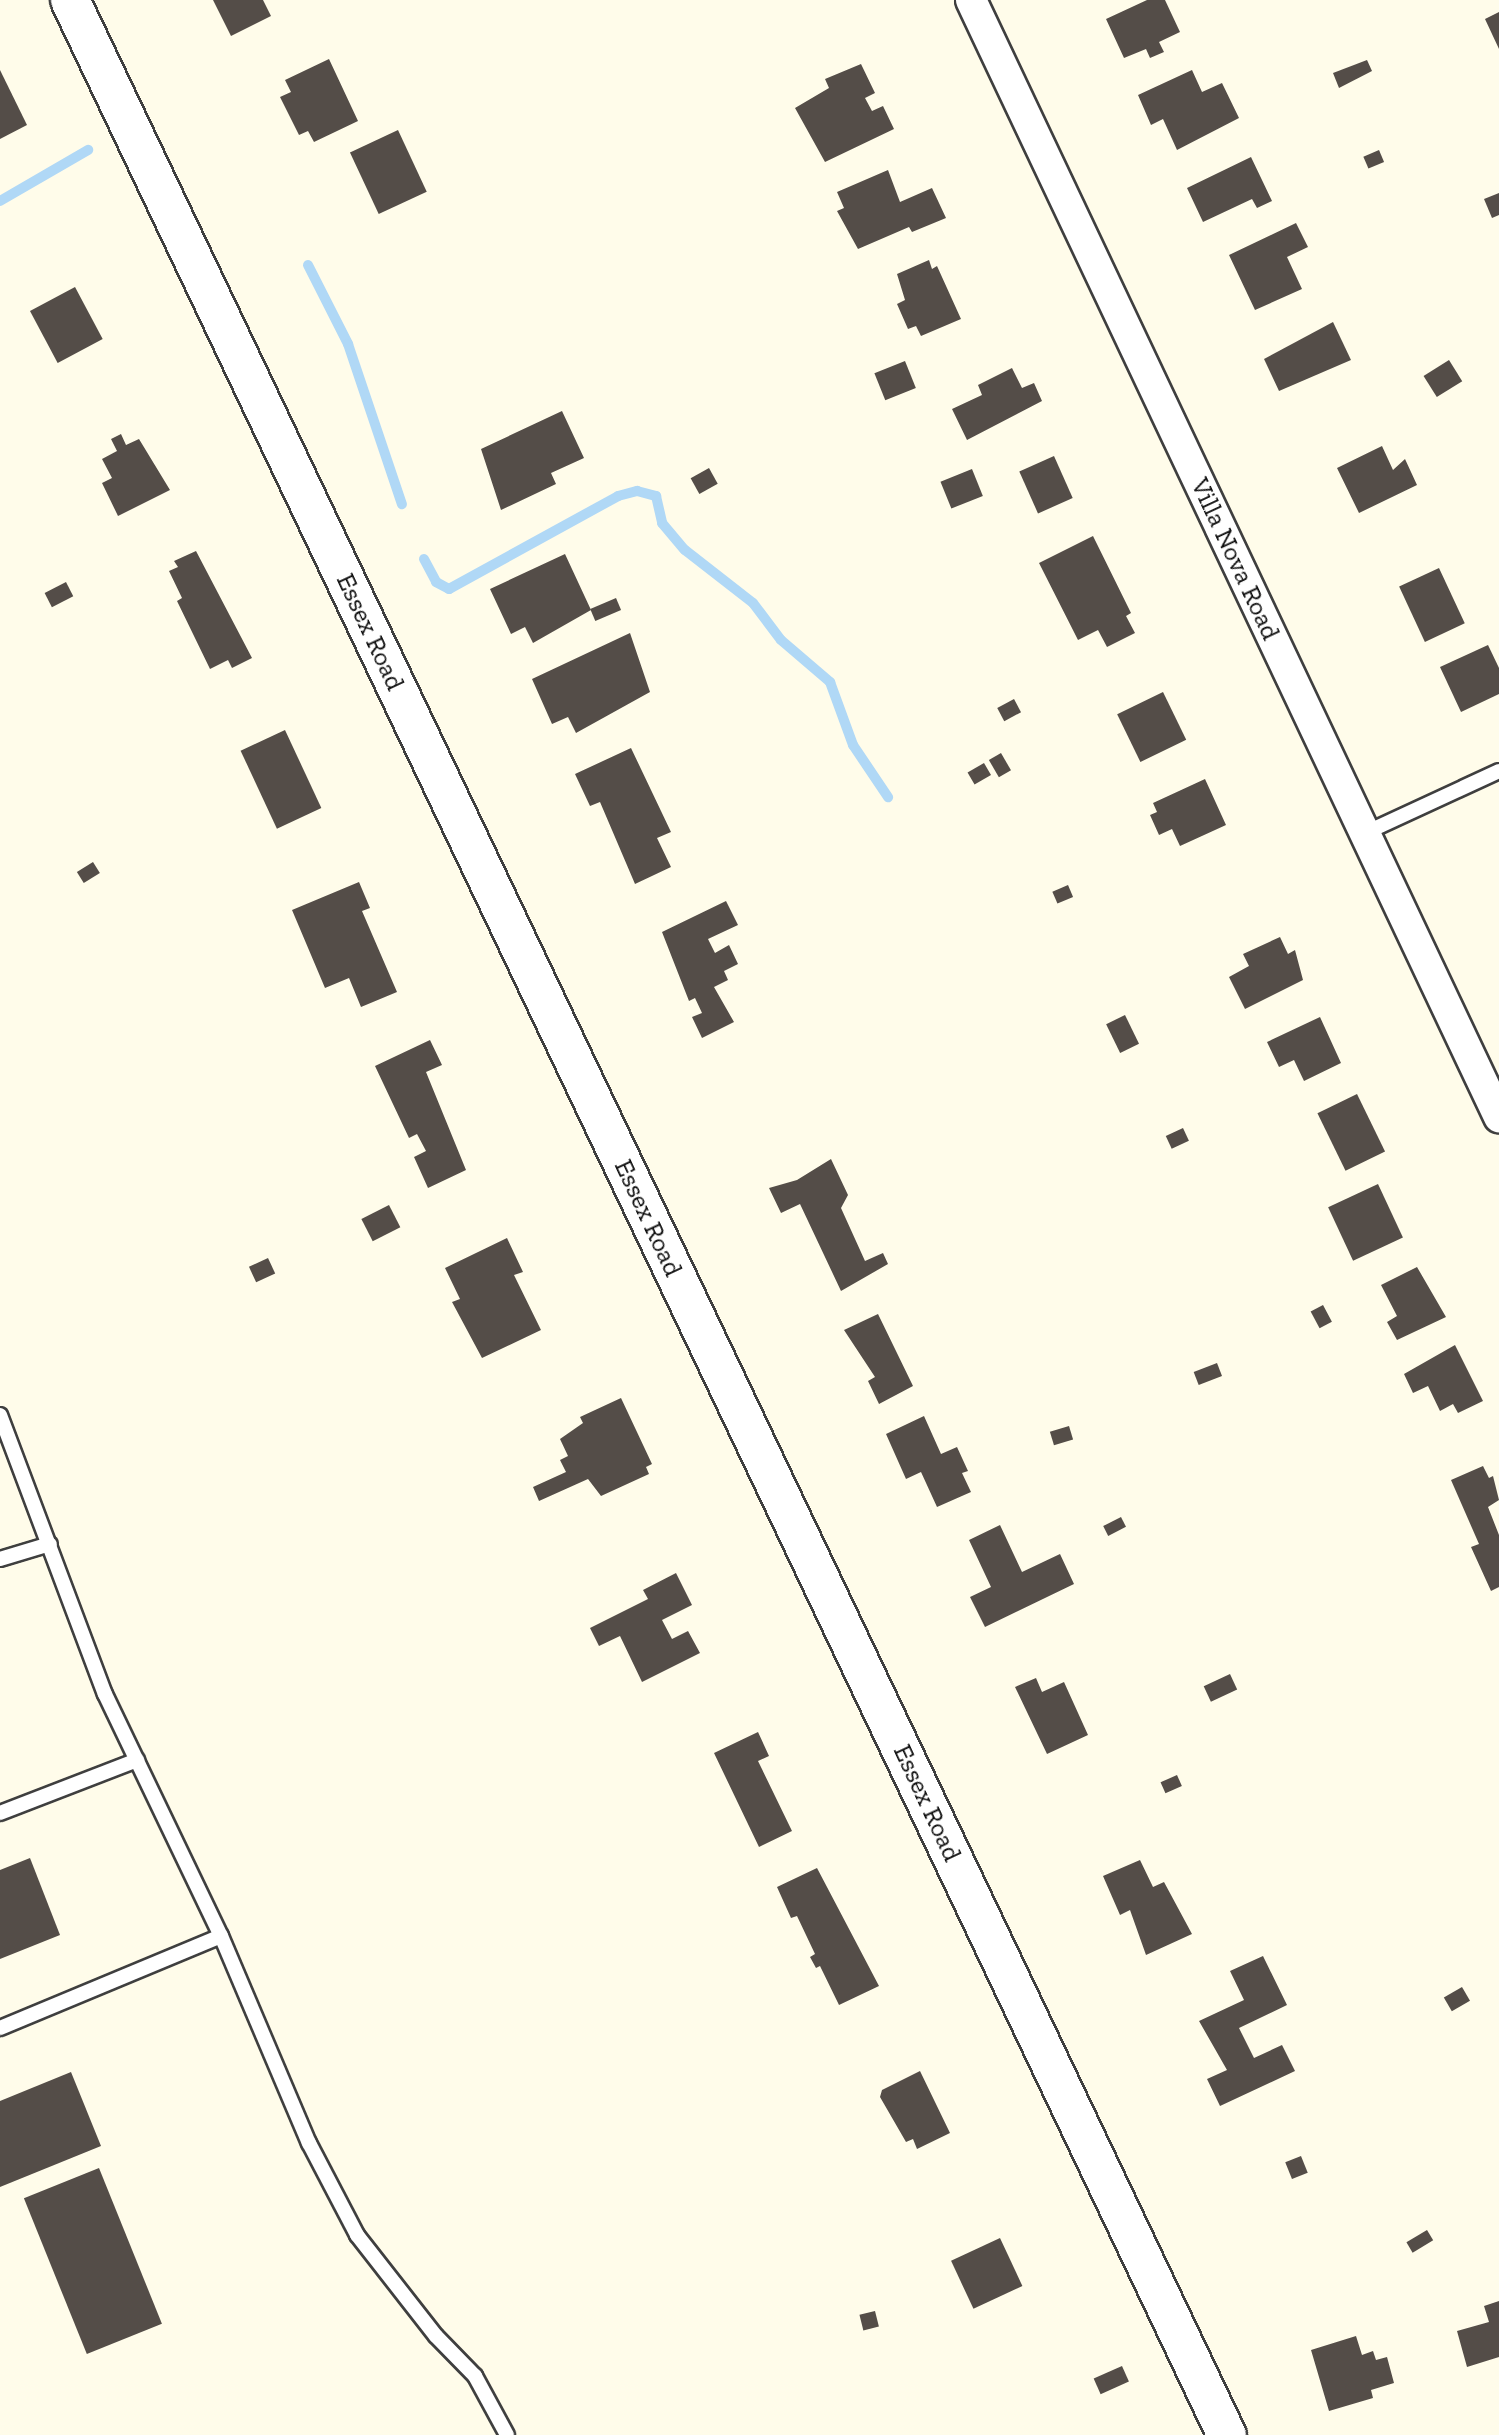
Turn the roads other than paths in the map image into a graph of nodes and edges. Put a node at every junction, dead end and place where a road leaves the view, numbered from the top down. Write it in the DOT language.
graph roads {
  1 [pos="70,0"];
  2 [pos="971,0"];
  3 [pos="1499,771"];
  4 [pos="1365,833"];
  5 [pos="1499,1117"];
  6 [pos="0,1415"];
  7 [pos="50,1544"];
  8 [pos="0,1559"];
  9 [pos="137,1760"];
  10 [pos="0,1813"];
  11 [pos="221,1936"];
  12 [pos="0,2028"];
  13 [pos="507,2435"];
  14 [pos="1227,2435"];
  1 -- 14 [label="street, Essex Road"];
  2 -- 4 [label="street, Villa Nova Road"];
  3 -- 4 [label="lane"];
  4 -- 5 [label="street, Villa Nova Road"];
  6 -- 7 [label="lane"];
  7 -- 8 [label="lane"];
  7 -- 9 [label="lane"];
  9 -- 10 [label="lane"];
  9 -- 11 [label="lane"];
  11 -- 12 [label="lane"];
  11 -- 13 [label="lane"];
}
